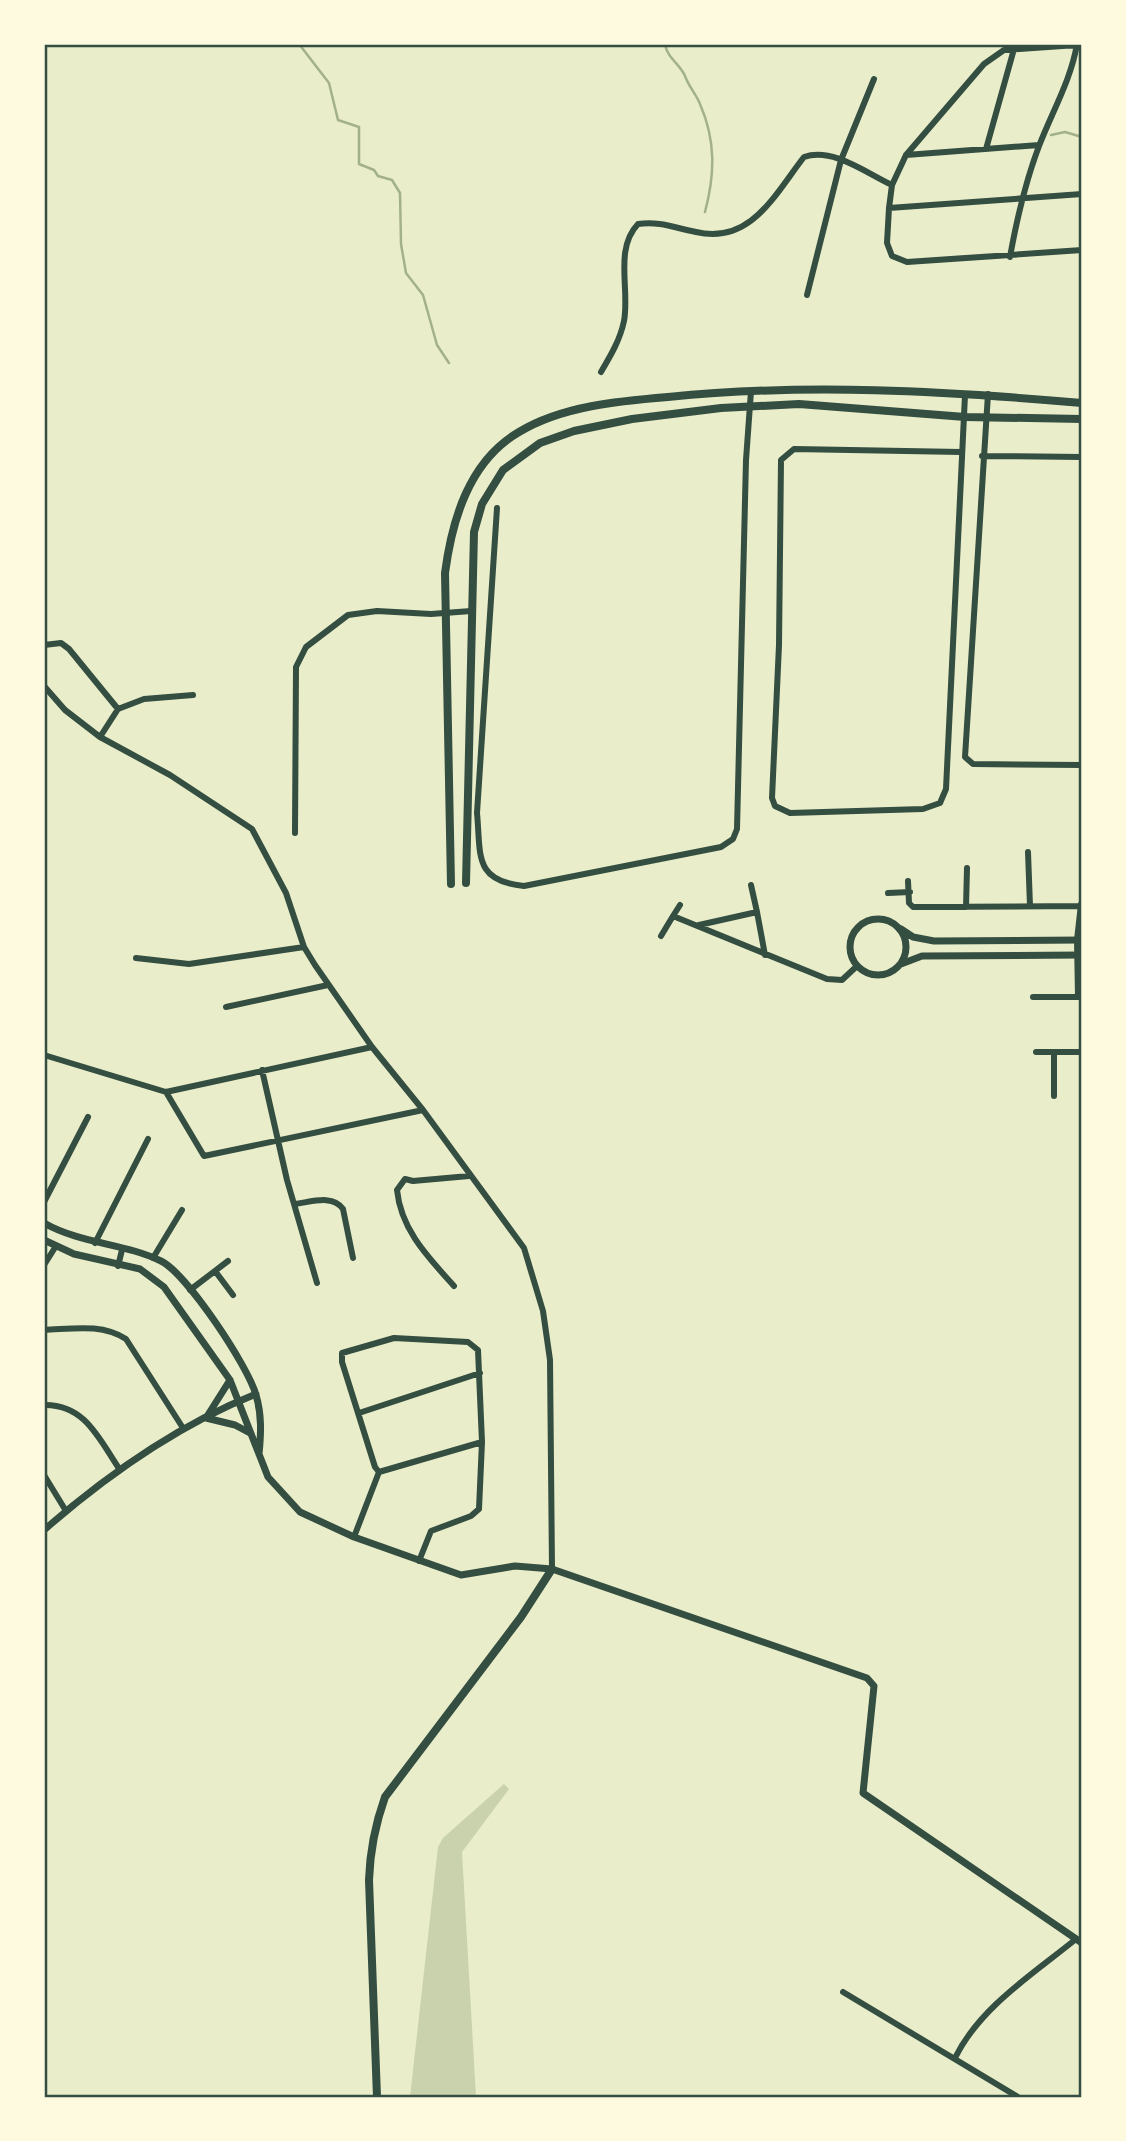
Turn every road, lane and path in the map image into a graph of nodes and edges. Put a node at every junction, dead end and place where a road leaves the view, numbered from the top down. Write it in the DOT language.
graph roads {
  1 [pos="1077,45"];
  2 [pos="1014,49"];
  3 [pos="874,79"];
  4 [pos="1039,145"];
  5 [pos="986,149"];
  6 [pos="906,155"];
  7 [pos="841,160"];
  8 [pos="892,186"];
  9 [pos="1082,194"];
  10 [pos="1020,201"];
  11 [pos="889,208"];
  12 [pos="1082,250"];
  13 [pos="1010,257"];
  14 [pos="807,295"];
  15 [pos="601,372"];
  16 [pos="751,391"];
  17 [pos="988,394"];
  18 [pos="965,395"];
  19 [pos="1082,403"];
  20 [pos="748,408"];
  21 [pos="965,417"];
  22 [pos="986,417"];
  23 [pos="1082,419"];
  24 [pos="961,452"];
  25 [pos="982,456"];
  26 [pos="1082,457"];
  27 [pos="497,508"];
  28 [pos="471,611"];
  29 [pos="446,614"];
  30 [pos="44,645"];
  31 [pos="44,686"];
  32 [pos="193,695"];
  33 [pos="117,709"];
  34 [pos="100,737"];
  35 [pos="1082,765"];
  36 [pos="295,833"];
  37 [pos="1028,852"];
  38 [pos="967,867"];
  39 [pos="908,881"];
  40 [pos="466,883"];
  41 [pos="451,884"];
  42 [pos="751,885"];
  43 [pos="910,892"];
  44 [pos="888,893"];
  45 [pos="680,905"];
  46 [pos="1082,905"];
  47 [pos="1030,906"];
  48 [pos="966,907"];
  49 [pos="757,912"];
  50 [pos="673,916"];
  51 [pos="699,925"];
  52 [pos="901,929"];
  53 [pos="661,936"];
  54 [pos="1079,940"];
  55 [pos="959,942"];
  56 [pos="304,947"];
  57 [pos="765,955"];
  58 [pos="1080,955"];
  59 [pos="960,956"];
  60 [pos="136,958"];
  61 [pos="901,964"];
  62 [pos="857,966"];
  63 [pos="328,985"];
  64 [pos="1033,997"];
  65 [pos="1080,997"];
  66 [pos="226,1007"];
  67 [pos="372,1047"];
  68 [pos="1036,1052"];
  69 [pos="1054,1052"];
  70 [pos="1082,1052"];
  71 [pos="47,1057"];
  72 [pos="262,1070"];
  73 [pos="166,1092"];
  74 [pos="1054,1096"];
  75 [pos="423,1110"];
  76 [pos="89,1117"];
  77 [pos="148,1139"];
  78 [pos="278,1141"];
  79 [pos="470,1176"];
  80 [pos="44,1202"];
  81 [pos="295,1204"];
  82 [pos="182,1210"];
  83 [pos="44,1223"];
  84 [pos="44,1240"];
  85 [pos="94,1244"];
  86 [pos="56,1246"];
  87 [pos="122,1250"];
  88 [pos="153,1258"];
  89 [pos="353,1258"];
  90 [pos="228,1261"];
  91 [pos="44,1265"];
  92 [pos="118,1266"];
  93 [pos="215,1270"];
  94 [pos="317,1283"];
  95 [pos="454,1286"];
  96 [pos="190,1290"];
  97 [pos="233,1295"];
  98 [pos="44,1331"];
  99 [pos="480,1373"];
  100 [pos="230,1380"];
  101 [pos="256,1394"];
  102 [pos="239,1401"];
  103 [pos="44,1405"];
  104 [pos="359,1413"];
  105 [pos="206,1418"];
  106 [pos="183,1428"];
  107 [pos="250,1434"];
  108 [pos="482,1442"];
  109 [pos="259,1458"];
  110 [pos="120,1470"];
  111 [pos="379,1472"];
  112 [pos="44,1475"];
  113 [pos="66,1511"];
  114 [pos="44,1530"];
  115 [pos="354,1538"];
  116 [pos="419,1561"];
  117 [pos="552,1569"];
  118 [pos="1079,1941"];
  119 [pos="843,1992"];
  120 [pos="955,2058"];
  121 [pos="377,2097"];
  122 [pos="1018,2097"];
  1 -- 2 [label="street"];
  1 -- 4 [label="street"];
  2 -- 5 [label="street"];
  2 -- 6 [label="street"];
  3 -- 7 [label="street"];
  4 -- 5 [label="street"];
  4 -- 10 [label="street"];
  5 -- 6 [label="street"];
  6 -- 8 [label="street"];
  7 -- 8 [label="street"];
  7 -- 14 [label="street"];
  7 -- 15 [label="street"];
  8 -- 11 [label="street"];
  9 -- 10 [label="street"];
  10 -- 11 [label="street"];
  10 -- 13 [label="street"];
  11 -- 13 [label="street"];
  12 -- 13 [label="street"];
  16 -- 18 [label="main road"];
  16 -- 20 [label="street"];
  16 -- 29 [label="main road"];
  17 -- 18 [label="main road"];
  17 -- 19 [label="main road"];
  17 -- 22 [label="street"];
  18 -- 21 [label="street"];
  20 -- 21 [label="main road"];
  20 -- 27 [label="street"];
  20 -- 28 [label="main road"];
  21 -- 22 [label="main road"];
  21 -- 24 [label="street"];
  22 -- 23 [label="main road"];
  22 -- 25 [label="street"];
  24 -- 24 [label="street"];
  25 -- 26 [label="street"];
  25 -- 35 [label="street"];
  28 -- 29 [label="street"];
  28 -- 40 [label="main road"];
  29 -- 36 [label="street"];
  29 -- 41 [label="main road"];
  30 -- 33 [label="street"];
  31 -- 34 [label="street"];
  32 -- 33 [label="street"];
  33 -- 34 [label="street"];
  34 -- 56 [label="street"];
  37 -- 47 [label="street"];
  38 -- 48 [label="street"];
  39 -- 43 [label="street"];
  40 -- 41 [label="street"];
  42 -- 49 [label="street"];
  43 -- 44 [label="street"];
  43 -- 48 [label="street"];
  45 -- 50 [label="street"];
  46 -- 47 [label="street"];
  46 -- 54 [label="street"];
  47 -- 48 [label="street"];
  49 -- 51 [label="street"];
  49 -- 57 [label="street"];
  50 -- 51 [label="street"];
  50 -- 53 [label="street"];
  51 -- 57 [label="street"];
  52 -- 55 [label="street"];
  52 -- 61 [label="street"];
  52 -- 62 [label="street"];
  54 -- 55 [label="street"];
  54 -- 58 [label="street"];
  55 -- 59 [label="street"];
  56 -- 60 [label="street"];
  56 -- 63 [label="street"];
  57 -- 62 [label="street"];
  58 -- 59 [label="street"];
  58 -- 65 [label="street"];
  59 -- 61 [label="street"];
  61 -- 62 [label="street"];
  63 -- 66 [label="street"];
  63 -- 67 [label="street"];
  64 -- 65 [label="street"];
  67 -- 72 [label="street"];
  67 -- 75 [label="street"];
  68 -- 69 [label="street"];
  69 -- 70 [label="street"];
  69 -- 74 [label="street"];
  71 -- 73 [label="street"];
  72 -- 73 [label="street"];
  72 -- 78 [label="street"];
  73 -- 78 [label="street"];
  75 -- 78 [label="street"];
  75 -- 79 [label="street"];
  76 -- 80 [label="street"];
  77 -- 85 [label="street"];
  78 -- 81 [label="street"];
  79 -- 95 [label="street"];
  79 -- 117 [label="street"];
  81 -- 89 [label="street"];
  81 -- 94 [label="street"];
  82 -- 88 [label="street"];
  83 -- 85 [label="street"];
  84 -- 86 [label="street"];
  85 -- 87 [label="street"];
  86 -- 91 [label="street"];
  86 -- 92 [label="street"];
  87 -- 88 [label="street"];
  87 -- 92 [label="street"];
  88 -- 96 [label="street"];
  90 -- 93 [label="street"];
  92 -- 100 [label="street"];
  93 -- 96 [label="street"];
  93 -- 97 [label="street"];
  96 -- 101 [label="street"];
  98 -- 106 [label="street"];
  99 -- 104 [label="street"];
  99 -- 104 [label="street"];
  99 -- 108 [label="street"];
  100 -- 102 [label="street"];
  100 -- 105 [label="street"];
  101 -- 102 [label="street"];
  101 -- 109 [label="street"];
  102 -- 105 [label="street"];
  102 -- 107 [label="street"];
  103 -- 110 [label="street"];
  104 -- 111 [label="street"];
  105 -- 106 [label="street"];
  105 -- 107 [label="street"];
  106 -- 110 [label="street"];
  107 -- 109 [label="street"];
  108 -- 111 [label="street"];
  108 -- 116 [label="street"];
  109 -- 115 [label="street"];
  110 -- 113 [label="street"];
  111 -- 115 [label="street"];
  112 -- 113 [label="street"];
  113 -- 114 [label="street"];
  115 -- 116 [label="street"];
  116 -- 117 [label="street"];
  117 -- 118 [label="street"];
  117 -- 121 [label="main road"];
  118 -- 120 [label="street"];
  119 -- 120 [label="street"];
  120 -- 122 [label="street"];
}
